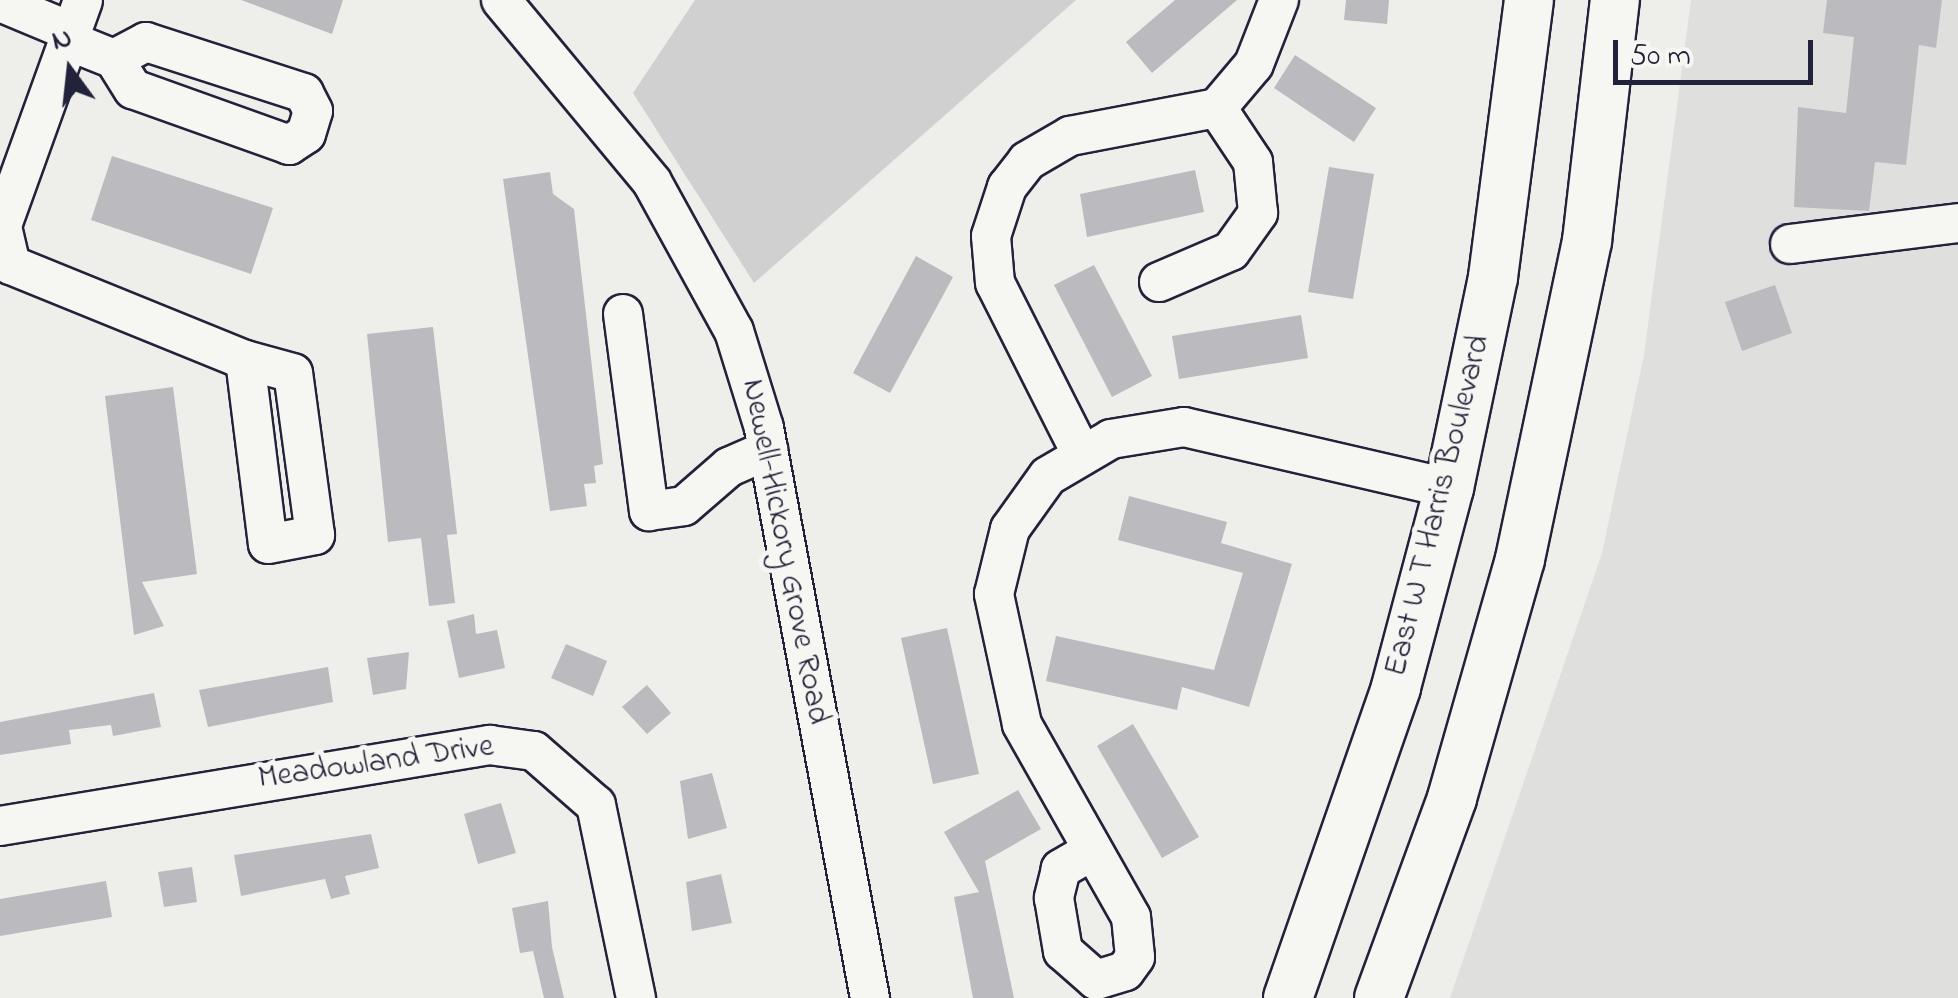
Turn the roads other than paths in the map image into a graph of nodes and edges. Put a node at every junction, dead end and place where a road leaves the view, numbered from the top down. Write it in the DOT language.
graph roads {
  1 [pos="501,0"];
  2 [pos="1279,0"];
  3 [pos="1529,0"];
  4 [pos="1615,0"];
  5 [pos="9,14"];
  6 [pos="75,24"];
  7 [pos="114,60"];
  8 [pos="1218,108"];
  9 [pos="1958,222"];
  10 [pos="2,231"];
  11 [pos="1790,244"];
  12 [pos="1159,282"];
  13 [pos="623,314"];
  14 [pos="245,360"];
  15 [pos="768,450"];
  16 [pos="1080,451"];
  17 [pos="1449,488"];
  18 [pos="0,826"];
  19 [pos="1090,852"];
  20 [pos="636,998"];
  21 [pos="870,998"];
  22 [pos="1288,998"];
  23 [pos="1379,998"];
  1 -- 15 [label="street, Newell-Hickory Grove Road"];
  2 -- 8 [label="street"];
  3 -- 17 [label="main road, East W T Harris Boulevard"];
  4 -- 23 [label="main road"];
  5 -- 6 [label="street"];
  6 -- 7 [label="street"];
  6 -- 10 [label="street"];
  8 -- 12 [label="street"];
  8 -- 16 [label="street"];
  9 -- 11 [label="street"];
  10 -- 14 [label="street"];
  13 -- 15 [label="street"];
  14 -- 14 [label="street"];
  15 -- 21 [label="street, Newell-Hickory Grove Road"];
  16 -- 17 [label="street"];
  16 -- 19 [label="street"];
  17 -- 22 [label="main road, East W T Harris Boulevard"];
  18 -- 20 [label="street, Meadowland Drive"];
}
